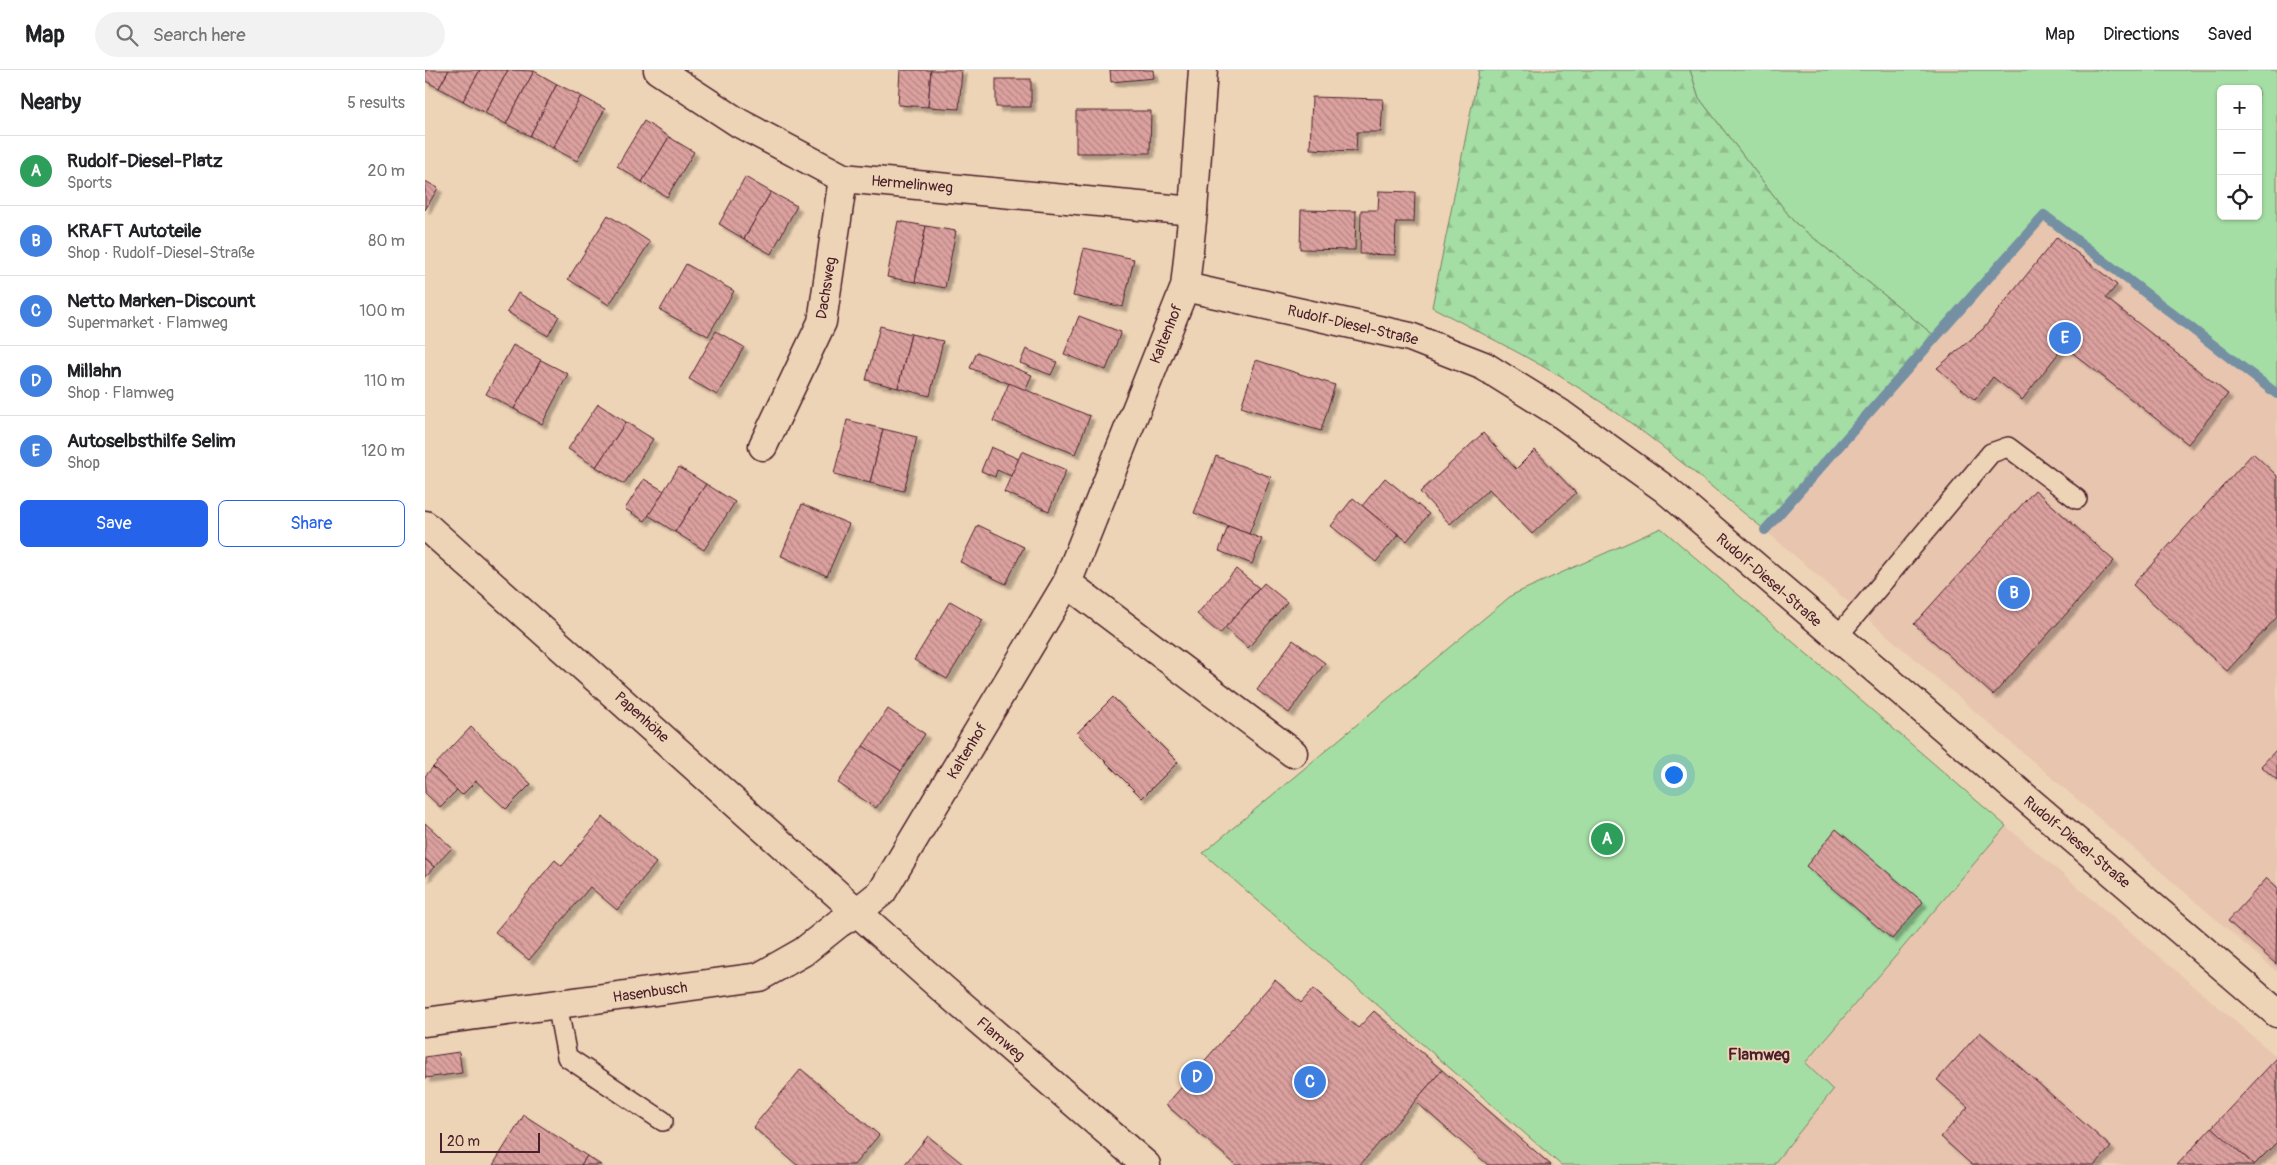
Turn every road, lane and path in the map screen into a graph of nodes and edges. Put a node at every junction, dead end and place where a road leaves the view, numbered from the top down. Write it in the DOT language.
graph roads {
  1 [pos="658,70"];
  2 [pos="1203,70"];
  3 [pos="843,178"];
  4 [pos="1193,211"];
  5 [pos="1185,287"];
  6 [pos="763,446"];
  7 [pos="2077,499"];
  8 [pos="425,524"];
  9 [pos="1067,583"];
  10 [pos="1837,637"];
  11 [pos="1293,753"];
  12 [pos="857,912"];
  13 [pos="557,1004"];
  14 [pos="2277,1013"];
  15 [pos="425,1022"];
  16 [pos="663,1121"];
  17 [pos="1146,1165"];
  1 -- 3 [label="street, Hermelinweg"];
  2 -- 4 [label="street, Kaltenhof"];
  3 -- 4 [label="street, Hermelinweg"];
  3 -- 6 [label="street, Dachsweg"];
  4 -- 5 [label="street, Kaltenhof"];
  5 -- 9 [label="street, Kaltenhof"];
  5 -- 10 [label="street, Rudolf-Diesel-Straße"];
  7 -- 10 [label="lane"];
  8 -- 12 [label="street, Papenhöhe"];
  9 -- 11 [label="street"];
  9 -- 12 [label="street, Kaltenhof"];
  10 -- 14 [label="street, Rudolf-Diesel-Straße"];
  12 -- 13 [label="street, Hasenbusch"];
  12 -- 17 [label="street, Flamweg"];
  13 -- 15 [label="street, Hasenbusch"];
  13 -- 16 [label="lane"];
}
